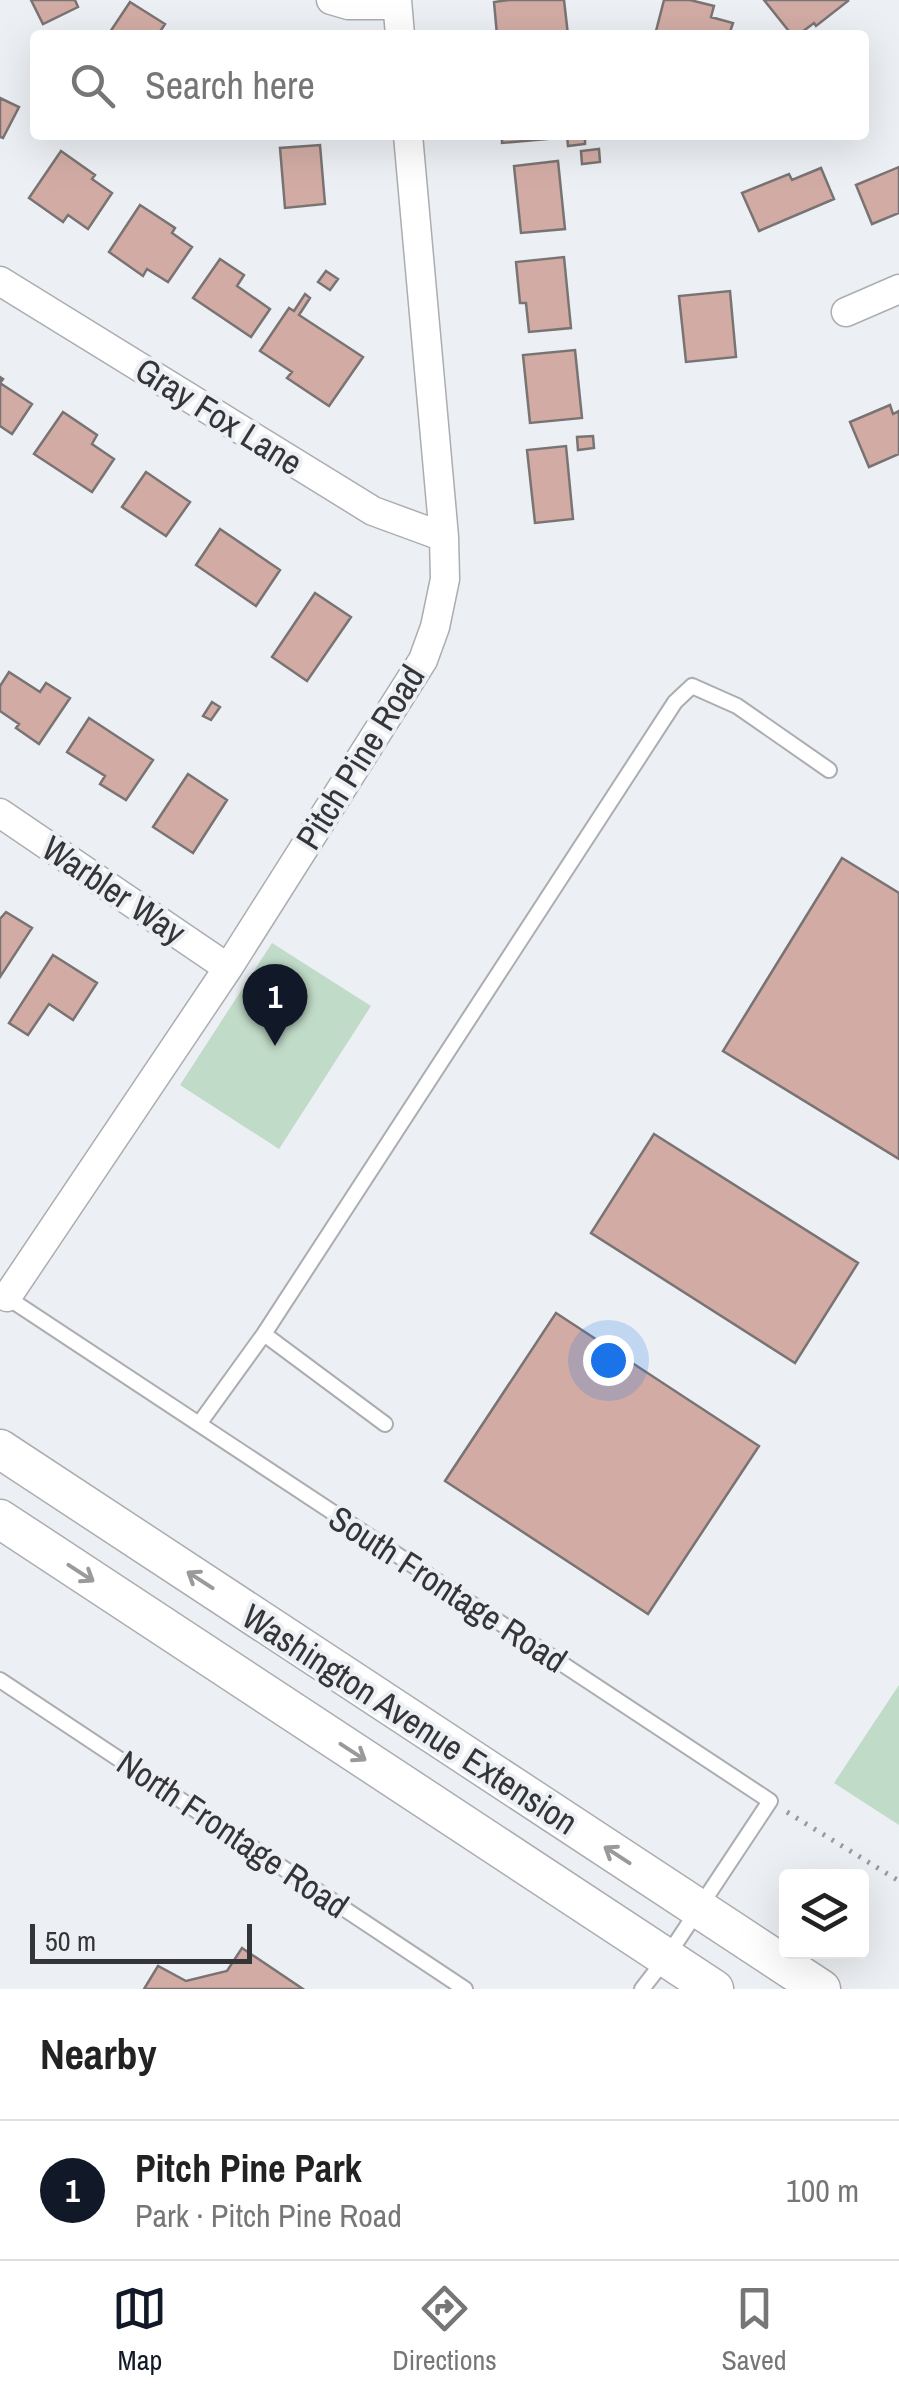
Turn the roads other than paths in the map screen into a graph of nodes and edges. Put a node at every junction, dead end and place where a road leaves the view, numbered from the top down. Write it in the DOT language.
graph roads {
  1 [pos="332,0"];
  2 [pos="397,2"];
  3 [pos="400,30"];
  4 [pos="408,140"];
  5 [pos="0,281"];
  6 [pos="899,290"];
  7 [pos="846,312"];
  8 [pos="444,538"];
  9 [pos="829,770"];
  10 [pos="0,813"];
  11 [pos="228,968"];
  12 [pos="3,1295"];
  13 [pos="264,1334"];
  14 [pos="199,1424"];
  15 [pos="385,1424"];
  16 [pos="0,1448"];
  17 [pos="0,1520"];
  18 [pos="0,1680"];
  19 [pos="699,1908"];
  20 [pos="666,1958"];
  21 [pos="466,1989"];
  22 [pos="642,1989"];
  23 [pos="714,1989"];
  24 [pos="821,1989"];
  1 -- 2 [label="street"];
  2 -- 3 [label="street"];
  4 -- 8 [label="street, Pitch Pine Road"];
  5 -- 8 [label="street, Gray Fox Lane"];
  6 -- 7 [label="street"];
  8 -- 11 [label="street, Pitch Pine Road"];
  9 -- 13 [label="lane"];
  10 -- 11 [label="street, Warbler Way"];
  11 -- 12 [label="street, Pitch Pine Road"];
  12 -- 14 [label="lane, South Frontage Road"];
  13 -- 14 [label="lane"];
  13 -- 15 [label="lane"];
  14 -- 19 [label="lane, South Frontage Road"];
  19 -- 16 [label="main road, Washington Avenue Extension, one-way"];
  17 -- 20 [label="main road, Washington Avenue Extension, one-way"];
  18 -- 21 [label="lane, North Frontage Road"];
  19 -- 20 [label="lane"];
  19 -- 24 [label="main road, Washington Avenue Extension"];
  20 -- 22 [label="lane"];
  20 -- 23 [label="main road, Washington Avenue Extension"];
}
